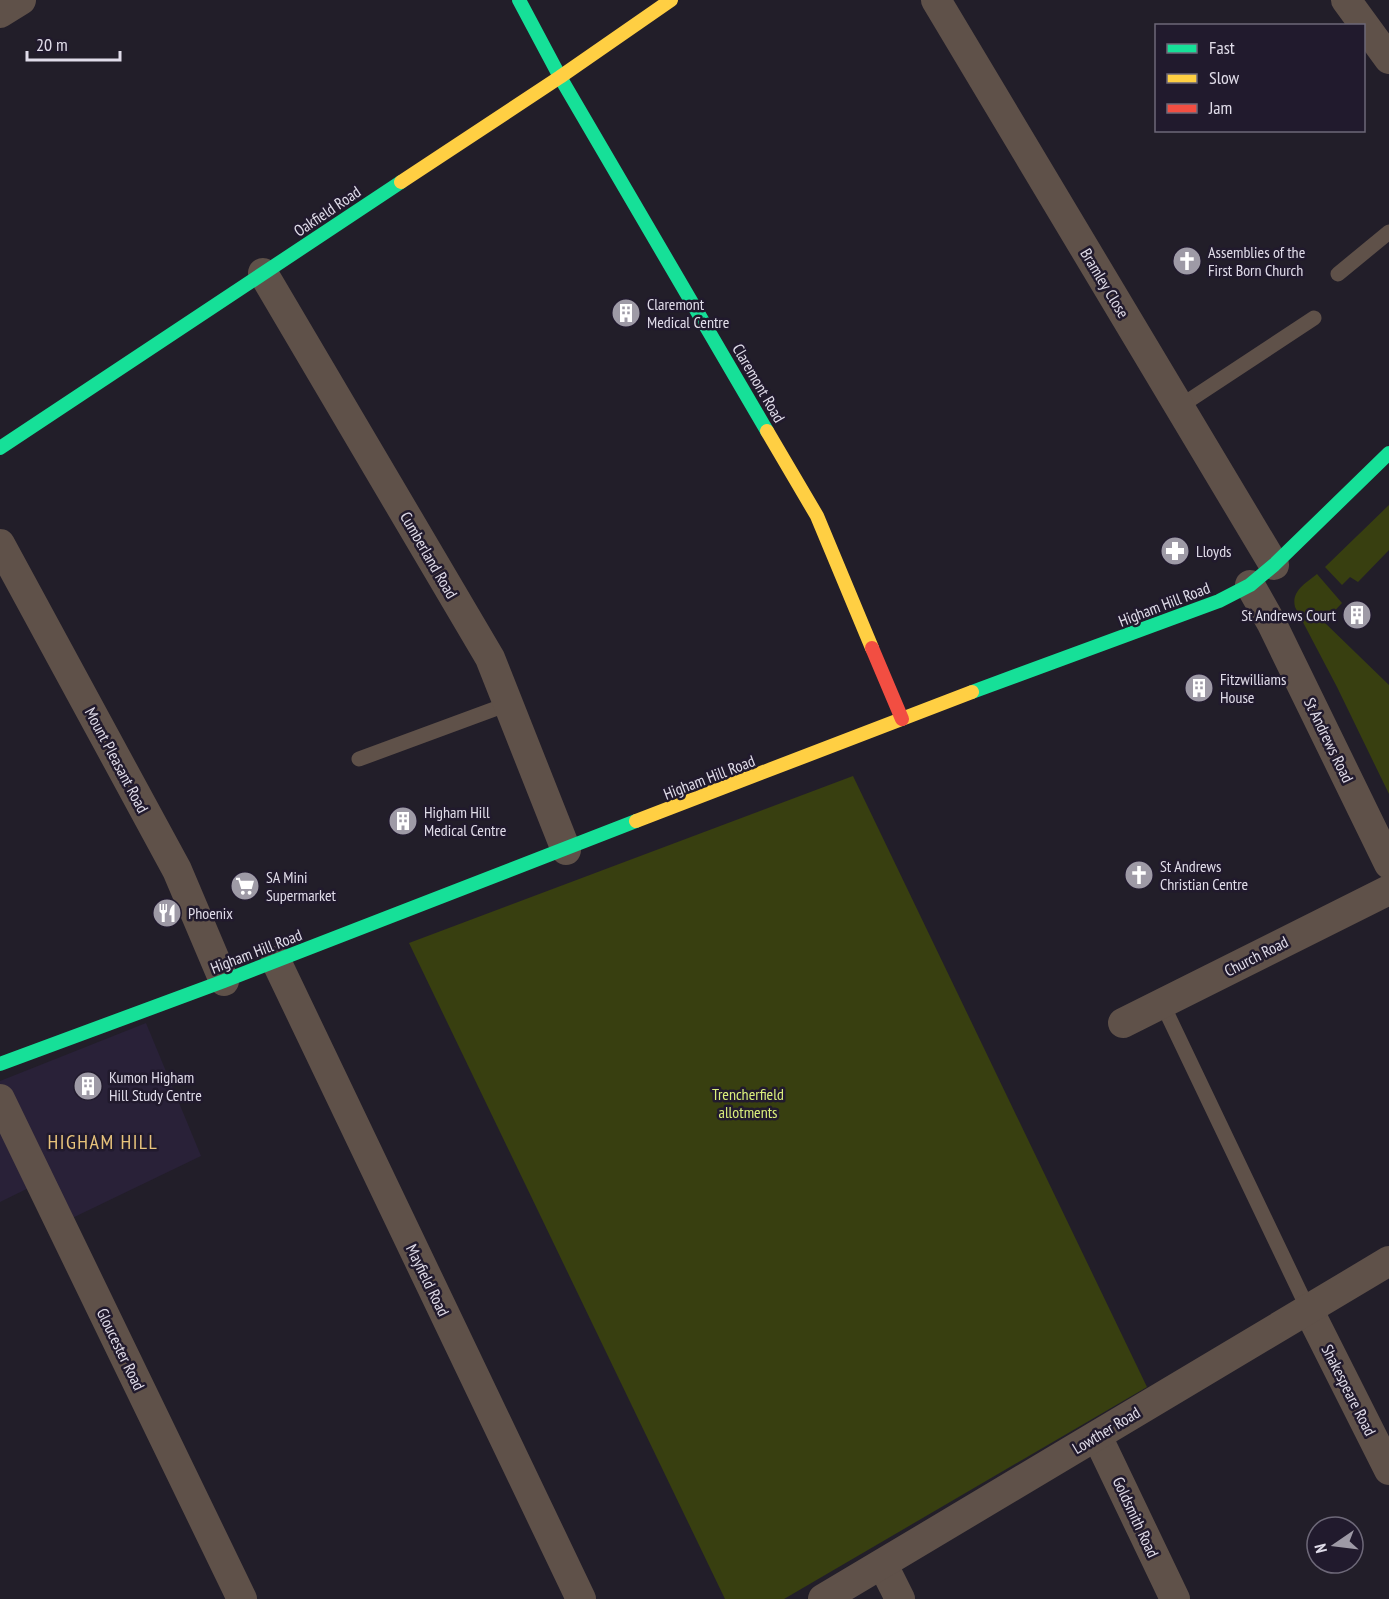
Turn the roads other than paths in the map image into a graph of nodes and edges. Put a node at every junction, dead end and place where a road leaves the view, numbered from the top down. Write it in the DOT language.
graph roads {
  1 [pos="21,0"];
  2 [pos="519,0"];
  3 [pos="670,0"];
  4 [pos="936,0"];
  5 [pos="1346,0"];
  6 [pos="0,13"];
  7 [pos="1363,24"];
  8 [pos="1365,26"];
  9 [pos="1389,59"];
  10 [pos="560,76"];
  11 [pos="1389,231"];
  12 [pos="263,273"];
  13 [pos="1338,274"];
  14 [pos="1314,318"];
  15 [pos="1179,407"];
  16 [pos="0,448"];
  17 [pos="1389,453"];
  18 [pos="0,544"];
  19 [pos="1274,565"];
  20 [pos="1250,585"];
  21 [pos="508,704"];
  22 [pos="902,719"];
  23 [pos="359,759"];
  24 [pos="566,850"];
  25 [pos="1389,864"];
  26 [pos="1389,890"];
  27 [pos="276,961"];
  28 [pos="224,981"];
  29 [pos="1162,1003"];
  30 [pos="1123,1023"];
  31 [pos="0,1064"];
  32 [pos="0,1099"];
  33 [pos="1389,1262"];
  34 [pos="1308,1310"];
  35 [pos="1097,1436"];
  36 [pos="1389,1470"];
  37 [pos="883,1565"];
  38 [pos="242,1599"];
  39 [pos="581,1599"];
  40 [pos="824,1599"];
  41 [pos="900,1599"];
  42 [pos="1175,1599"];
  1 -- 6 [label="street"];
  2 -- 10 [label="street, Claremont Road"];
  3 -- 10 [label="street, Oakfield Road"];
  4 -- 15 [label="street, Bramley Close"];
  5 -- 7 [label="street"];
  8 -- 9 [label="street"];
  10 -- 12 [label="street, Oakfield Road"];
  10 -- 22 [label="street, Claremont Road"];
  11 -- 13 [label="lane"];
  12 -- 16 [label="street, Oakfield Road"];
  12 -- 21 [label="street, Cumberland Road"];
  14 -- 15 [label="lane"];
  15 -- 19 [label="street, Bramley Close"];
  17 -- 19 [label="street, Higham Hill Road"];
  18 -- 28 [label="street, Mount Pleasant Road"];
  19 -- 20 [label="street, Higham Hill Road"];
  20 -- 22 [label="street, Higham Hill Road"];
  20 -- 25 [label="street, St Andrews Road"];
  21 -- 23 [label="lane"];
  21 -- 24 [label="street, Cumberland Road"];
  22 -- 24 [label="street, Higham Hill Road"];
  24 -- 27 [label="street, Higham Hill Road"];
  26 -- 29 [label="street, Church Road"];
  27 -- 28 [label="street, Higham Hill Road"];
  27 -- 39 [label="street, Mayfield Road"];
  28 -- 31 [label="street, Higham Hill Road"];
  29 -- 30 [label="street, Church Road"];
  29 -- 34 [label="lane"];
  32 -- 38 [label="street, Gloucester Road"];
  33 -- 34 [label="street, Lowther Road"];
  34 -- 35 [label="street, Lowther Road"];
  34 -- 36 [label="street, Shakespeare Road"];
  35 -- 37 [label="street, Lowther Road"];
  35 -- 42 [label="street, Goldsmith Road"];
  37 -- 40 [label="street, Lowther Road"];
  37 -- 41 [label="street"];
}
